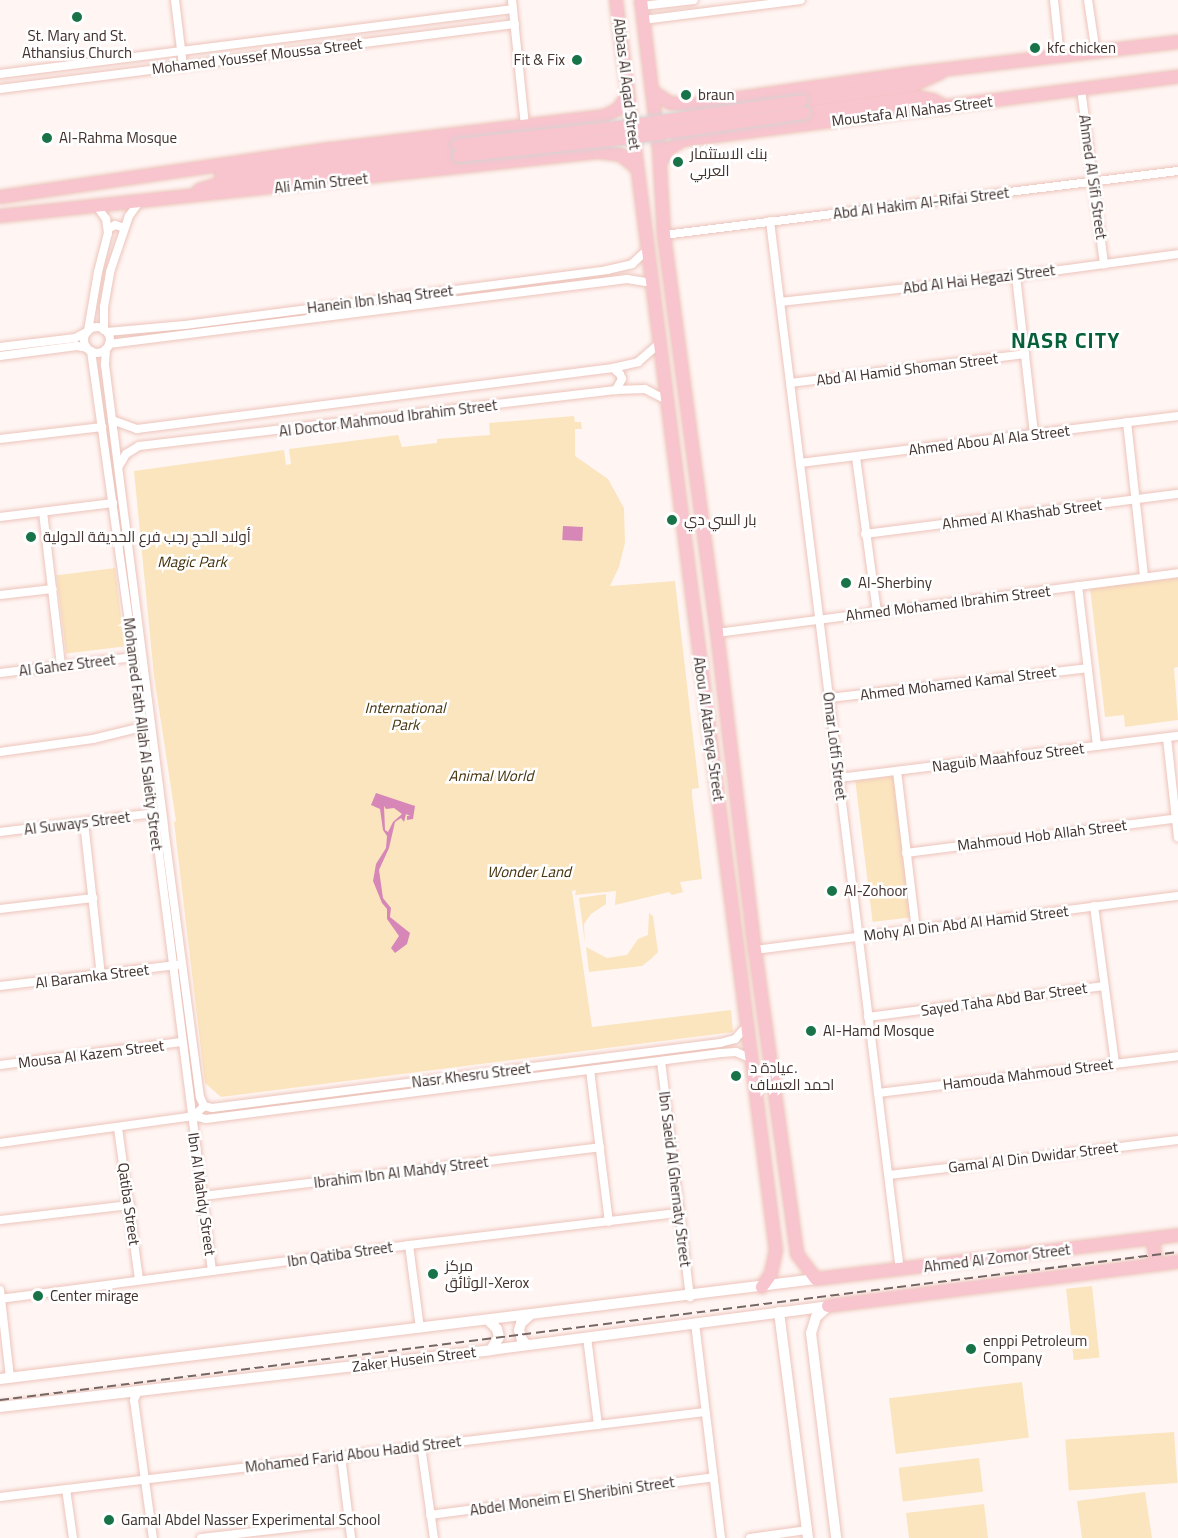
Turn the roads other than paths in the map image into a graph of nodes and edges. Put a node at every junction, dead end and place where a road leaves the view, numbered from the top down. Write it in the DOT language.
graph roads {
  1 [pos="175,0"];
  2 [pos="616,0"];
  3 [pos="694,0"];
  4 [pos="801,0"];
  5 [pos="1054,0"];
  6 [pos="1088,0"];
  7 [pos="641,3"];
  8 [pos="755,3"];
  9 [pos="512,4"];
  10 [pos="742,4"];
  11 [pos="643,20"];
  12 [pos="515,24"];
  13 [pos="1178,42"];
  14 [pos="181,51"];
  15 [pos="1095,53"];
  16 [pos="1060,57"];
  17 [pos="183,66"];
  18 [pos="943,70"];
  19 [pos="0,74"];
  20 [pos="1178,77"];
  21 [pos="0,89"];
  22 [pos="1081,89"];
  23 [pos="652,91"];
  24 [pos="628,95"];
  25 [pos="708,102"];
  26 [pos="803,107"];
  27 [pos="945,107"];
  28 [pos="655,111"];
  29 [pos="630,113"];
  30 [pos="570,120"];
  31 [pos="525,125"];
  32 [pos="710,136"];
  33 [pos="659,148"];
  34 [pos="635,150"];
  35 [pos="459,151"];
  36 [pos="579,154"];
  37 [pos="659,165"];
  38 [pos="637,168"];
  39 [pos="1178,171"];
  40 [pos="152,175"];
  41 [pos="1094,182"];
  42 [pos="187,195"];
  43 [pos="0,197"];
  44 [pos="141,200"];
  45 [pos="96,205"];
  46 [pos="0,216"];
  47 [pos="770,221"];
  48 [pos="125,228"];
  49 [pos="108,229"];
  50 [pos="664,235"];
  51 [pos="647,250"];
  52 [pos="1178,254"];
  53 [pos="1104,264"];
  54 [pos="624,266"];
  55 [pos="1016,276"];
  56 [pos="627,279"];
  57 [pos="651,283"];
  58 [pos="780,302"];
  59 [pos="106,331"];
  60 [pos="88,332"];
  61 [pos="659,344"];
  62 [pos="0,347"];
  63 [pos="107,347"];
  64 [pos="89,350"];
  65 [pos="1025,354"];
  66 [pos="0,356"];
  67 [pos="613,368"];
  68 [pos="790,383"];
  69 [pos="616,390"];
  70 [pos="665,399"];
  71 [pos="1178,416"];
  72 [pos="112,420"];
  73 [pos="1127,422"];
  74 [pos="102,427"];
  75 [pos="137,429"];
  76 [pos="1034,434"];
  77 [pos="0,439"];
  78 [pos="140,446"];
  79 [pos="856,457"];
  80 [pos="800,463"];
  81 [pos="118,467"];
  82 [pos="1178,494"];
  83 [pos="1134,499"];
  84 [pos="113,502"];
  85 [pos="43,512"];
  86 [pos="0,517"];
  87 [pos="866,534"];
  88 [pos="1178,573"];
  89 [pos="1144,577"];
  90 [pos="1078,586"];
  91 [pos="53,589"];
  92 [pos="0,595"];
  93 [pos="877,613"];
  94 [pos="819,620"];
  95 [pos="717,633"];
  96 [pos="134,657"];
  97 [pos="61,665"];
  98 [pos="1087,668"];
  99 [pos="0,673"];
  100 [pos="829,698"];
  101 [pos="142,727"];
  102 [pos="1178,736"];
  103 [pos="1167,738"];
  104 [pos="1097,746"];
  105 [pos="0,752"];
  106 [pos="897,771"];
  107 [pos="839,778"];
  108 [pos="154,813"];
  109 [pos="1177,818"];
  110 [pos="84,822"];
  111 [pos="0,832"];
  112 [pos="1178,837"];
  113 [pos="906,853"];
  114 [pos="1178,896"];
  115 [pos="93,898"];
  116 [pos="1095,906"];
  117 [pos="0,909"];
  118 [pos="916,930"];
  119 [pos="858,937"];
  120 [pos="755,950"];
  121 [pos="184,964"];
  122 [pos="173,966"];
  123 [pos="101,975"];
  124 [pos="0,986"];
  125 [pos="1104,986"];
  126 [pos="868,1017"];
  127 [pos="747,1026"];
  128 [pos="182,1042"];
  129 [pos="720,1043"];
  130 [pos="721,1053"];
  131 [pos="1178,1056"];
  132 [pos="752,1059"];
  133 [pos="661,1061"];
  134 [pos="1115,1064"];
  135 [pos="0,1065"];
  136 [pos="590,1070"];
  137 [pos="878,1093"];
  138 [pos="208,1107"];
  139 [pos="213,1118"];
  140 [pos="193,1121"];
  141 [pos="118,1128"];
  142 [pos="1178,1140"];
  143 [pos="0,1143"];
  144 [pos="600,1147"];
  145 [pos="889,1175"];
  146 [pos="203,1196"];
  147 [pos="130,1205"];
  148 [pos="679,1213"];
  149 [pos="0,1220"];
  150 [pos="609,1222"];
  151 [pos="1178,1235"];
  152 [pos="1153,1239"];
  153 [pos="409,1245"];
  154 [pos="796,1249"];
  155 [pos="776,1250"];
  156 [pos="1178,1262"];
  157 [pos="1156,1264"];
  158 [pos="900,1270"];
  159 [pos="212,1271"];
  160 [pos="816,1279"];
  161 [pos="139,1280"];
  162 [pos="762,1287"];
  163 [pos="0,1296"];
  164 [pos="690,1297"];
  165 [pos="828,1306"];
  166 [pos="779,1312"];
  167 [pos="529,1316"];
  168 [pos="489,1321"];
  169 [pos="694,1323"];
  170 [pos="420,1328"];
  171 [pos="587,1337"];
  172 [pos="527,1345"];
  173 [pos="491,1350"];
  174 [pos="5,1379"];
  175 [pos="138,1391"];
  176 [pos="0,1407"];
  177 [pos="705,1412"];
  178 [pos="598,1425"];
  179 [pos="421,1446"];
  180 [pos="341,1456"];
  181 [pos="713,1477"];
  182 [pos="145,1480"];
  183 [pos="66,1489"];
  184 [pos="0,1497"];
  185 [pos="430,1515"];
  186 [pos="349,1521"];
  187 [pos="807,1534"];
  188 [pos="73,1538"];
  189 [pos="153,1538"];
  190 [pos="201,1538"];
  191 [pos="351,1538"];
  192 [pos="434,1538"];
  193 [pos="721,1538"];
  194 [pos="750,1538"];
  195 [pos="836,1538"];
  1 -- 14 [label="street"];
  2 -- 24 [label="main road, Abbas Al Aqad Street"];
  3 -- 7 [label="street"];
  4 -- 8 [label="street"];
  5 -- 16 [label="street"];
  6 -- 15 [label="street"];
  7 -- 11 [label="main road, Abbas Al Aqad Street"];
  8 -- 10 [label="street"];
  9 -- 12 [label="street"];
  9 -- 14 [label="street, Mohamed Youssef Moussa Street"];
  10 -- 11 [label="street"];
  11 -- 23 [label="main road, Abbas Al Aqad Street"];
  12 -- 17 [label="street, Mohamed Youssef Moussa Street"];
  12 -- 31 [label="street"];
  13 -- 15 [label="main road"];
  14 -- 17 [label="street"];
  14 -- 19 [label="street, Mohamed Youssef Moussa Street"];
  15 -- 16 [label="main road"];
  16 -- 18 [label="main road"];
  17 -- 21 [label="street, Mohamed Youssef Moussa Street"];
  18 -- 25 [label="main road"];
  18 -- 26 [label="main road"];
  20 -- 22 [label="main road, Moustafa Al Nahas Street"];
  22 -- 27 [label="main road, Moustafa Al Nahas Street"];
  22 -- 41 [label="street, Ahmed Al Sifi Street"];
  23 -- 25 [label="main road"];
  23 -- 28 [label="main road, Abbas Al Aqad Street"];
  24 -- 29 [label="main road, Abbas Al Aqad Street"];
  24 -- 30 [label="main road, Ali Amin Street"];
  25 -- 32 [label="main road"];
  26 -- 27 [label="main road"];
  26 -- 35 [label="main road, bridge"];
  27 -- 32 [label="main road, Moustafa Al Nahas Street"];
  28 -- 29 [label="main road"];
  28 -- 33 [label="main road, Abbas Al Aqad Street"];
  29 -- 34 [label="main road, Abbas Al Aqad Street"];
  30 -- 31 [label="main road, Ali Amin Street"];
  30 -- 36 [label="main road"];
  31 -- 40 [label="main road, Ali Amin Street"];
  32 -- 37 [label="main road, Moustafa Al Nahas Street"];
  33 -- 34 [label="main road"];
  33 -- 37 [label="main road, Abbas Al Aqad Street"];
  34 -- 38 [label="main road, Abbas Al Aqad Street"];
  35 -- 40 [label="main road"];
  35 -- 42 [label="main road"];
  36 -- 38 [label="main road, Ali Amin Street"];
  36 -- 42 [label="main road, Ali Amin Street"];
  37 -- 50 [label="main road, Abou Al Ataheya Street"];
  38 -- 51 [label="main road, Abou Al Ataheya Street"];
  39 -- 41 [label="street, Abd Al Hakim Al-Rifai Street"];
  40 -- 43 [label="main road, Ali Amin Street"];
  41 -- 47 [label="street, Abd Al Hakim Al-Rifai Street"];
  41 -- 53 [label="street, Ahmed Al Sifi Street"];
  42 -- 44 [label="main road, Ali Amin Street"];
  44 -- 45 [label="main road, Ali Amin Street"];
  44 -- 48 [label="street"];
  45 -- 46 [label="main road, Ali Amin Street"];
  45 -- 49 [label="street"];
  47 -- 50 [label="street, Abd Al Hakim Al-Rifai Street"];
  47 -- 58 [label="street, Omar Lotfi Street"];
  48 -- 49 [label="street"];
  48 -- 59 [label="street"];
  49 -- 60 [label="street"];
  50 -- 95 [label="main road, Abou Al Ataheya Street"];
  51 -- 54 [label="street, Hanein Ibn Ishaq Street"];
  51 -- 57 [label="main road, Abou Al Ataheya Street"];
  52 -- 53 [label="street, Abd Al Hai Hegazi Street"];
  53 -- 55 [label="street, Abd Al Hai Hegazi Street"];
  54 -- 56 [label="street"];
  54 -- 59 [label="street, Hanein Ibn Ishaq Street"];
  55 -- 58 [label="street, Abd Al Hai Hegazi Street"];
  55 -- 65 [label="street"];
  56 -- 57 [label="street, Hanein Ibn Ishaq Street"];
  56 -- 63 [label="street, Hanein Ibn Ishaq Street"];
  57 -- 61 [label="main road, Abou Al Ataheya Street"];
  58 -- 68 [label="street, Omar Lotfi Street"];
  59 -- 60 [label="street"];
  59 -- 63 [label="street"];
  60 -- 62 [label="street"];
  60 -- 64 [label="street"];
  61 -- 67 [label="street, Al Doctor Mahmoud Ibrahim Street"];
  61 -- 70 [label="main road, Abou Al Ataheya Street"];
  63 -- 64 [label="street"];
  63 -- 72 [label="street, Mohamed Fath Allah Al Saleity Street"];
  64 -- 66 [label="street"];
  64 -- 74 [label="street, Mohamed Fath Allah Al Saleity Street"];
  65 -- 68 [label="street, Abd Al Hamid Shoman Street"];
  65 -- 76 [label="street"];
  67 -- 69 [label="street"];
  67 -- 75 [label="street, Al Doctor Mahmoud Ibrahim Street"];
  68 -- 80 [label="street, Omar Lotfi Street"];
  69 -- 70 [label="street, Al Doctor Mahmoud Ibrahim Street"];
  69 -- 78 [label="street, Al Doctor Mahmoud Ibrahim Street"];
  70 -- 127 [label="main road, Abou Al Ataheya Street"];
  71 -- 73 [label="street, Ahmed Abou Al Ala Street"];
  72 -- 75 [label="street, Al Doctor Mahmoud Ibrahim Street"];
  72 -- 81 [label="street, Mohamed Fath Allah Al Saleity Street"];
  73 -- 76 [label="street, Ahmed Abou Al Ala Street"];
  73 -- 83 [label="street"];
  74 -- 77 [label="street"];
  74 -- 84 [label="street, Mohamed Fath Allah Al Saleity Street"];
  75 -- 78 [label="street"];
  76 -- 79 [label="street, Ahmed Abou Al Ala Street"];
  78 -- 81 [label="street"];
  79 -- 80 [label="street, Ahmed Abou Al Ala Street"];
  79 -- 87 [label="street"];
  80 -- 94 [label="street, Omar Lotfi Street"];
  81 -- 121 [label="street, Mohamed Fath Allah Al Saleity Street"];
  82 -- 83 [label="street, Ahmed Al Khashab Street"];
  83 -- 87 [label="street, Ahmed Al Khashab Street"];
  83 -- 89 [label="street"];
  84 -- 85 [label="street"];
  84 -- 96 [label="street, Mohamed Fath Allah Al Saleity Street"];
  85 -- 86 [label="street"];
  85 -- 91 [label="street"];
  87 -- 93 [label="street"];
  88 -- 89 [label="street, Ahmed Mohamed Ibrahim Street"];
  89 -- 90 [label="street, Ahmed Mohamed Ibrahim Street"];
  90 -- 93 [label="street, Ahmed Mohamed Ibrahim Street"];
  90 -- 98 [label="street"];
  91 -- 92 [label="street"];
  91 -- 97 [label="street"];
  93 -- 94 [label="street, Ahmed Mohamed Ibrahim Street"];
  94 -- 95 [label="street, Ahmed Mohamed Ibrahim Street"];
  94 -- 100 [label="street, Omar Lotfi Street"];
  95 -- 120 [label="main road, Abou Al Ataheya Street"];
  96 -- 97 [label="street, Al Gahez Street"];
  96 -- 101 [label="street, Mohamed Fath Allah Al Saleity Street"];
  97 -- 99 [label="street, Al Gahez Street"];
  98 -- 100 [label="street, Ahmed Mohamed Kamal Street"];
  98 -- 104 [label="street"];
  100 -- 107 [label="street, Omar Lotfi Street"];
  101 -- 105 [label="street"];
  101 -- 108 [label="street, Mohamed Fath Allah Al Saleity Street"];
  102 -- 103 [label="street, Naguib Maahfouz Street"];
  103 -- 104 [label="street, Naguib Maahfouz Street"];
  103 -- 109 [label="street"];
  104 -- 106 [label="street, Naguib Maahfouz Street"];
  106 -- 107 [label="street, Naguib Maahfouz Street"];
  106 -- 113 [label="street"];
  107 -- 119 [label="street, Omar Lotfi Street"];
  108 -- 110 [label="street, Al Suways Street"];
  108 -- 122 [label="street, Mohamed Fath Allah Al Saleity Street"];
  109 -- 112 [label="street"];
  109 -- 113 [label="street, Mahmoud Hob Allah Street"];
  110 -- 111 [label="street, Al Suways Street"];
  110 -- 115 [label="street"];
  113 -- 118 [label="street"];
  114 -- 116 [label="street, Mohy Al Din Abd Al Hamid Street"];
  115 -- 117 [label="street"];
  115 -- 123 [label="street"];
  116 -- 118 [label="street, Mohy Al Din Abd Al Hamid Street"];
  116 -- 125 [label="street"];
  118 -- 119 [label="street, Mohy Al Din Abd Al Hamid Street"];
  119 -- 120 [label="street, Mohy Al Din Abd Al Hamid Street"];
  119 -- 126 [label="street, Omar Lotfi Street"];
  120 -- 154 [label="main road, Abou Al Ataheya Street"];
  121 -- 122 [label="street, Al Baramka Street"];
  121 -- 138 [label="street, Mohamed Fath Allah Al Saleity Street"];
  122 -- 123 [label="street, Al Baramka Street"];
  122 -- 128 [label="street, Mohamed Fath Allah Al Saleity Street"];
  123 -- 124 [label="street, Al Baramka Street"];
  125 -- 126 [label="street, Sayed Taha Abd Bar Street"];
  125 -- 134 [label="street"];
  126 -- 137 [label="street, Omar Lotfi Street"];
  127 -- 129 [label="street, Nasr Khesru Street"];
  127 -- 132 [label="main road, Abou Al Ataheya Street"];
  128 -- 135 [label="street, Mousa Al Kazem Street"];
  128 -- 140 [label="street, Mohamed Fath Allah Al Saleity Street"];
  129 -- 130 [label="street"];
  129 -- 138 [label="street, Nasr Khesru Street"];
  130 -- 132 [label="street, Nasr Khesru Street"];
  130 -- 133 [label="street, Nasr Khesru Street"];
  131 -- 134 [label="street, Hamouda Mahmoud Street"];
  132 -- 155 [label="main road, Abou Al Ataheya Street"];
  133 -- 136 [label="street, Nasr Khesru Street"];
  133 -- 148 [label="street, Ibn Saeid Al Ghernaty Street"];
  134 -- 137 [label="street, Hamouda Mahmoud Street"];
  136 -- 139 [label="street, Nasr Khesru Street"];
  136 -- 144 [label="street"];
  137 -- 145 [label="street, Omar Lotfi Street"];
  138 -- 139 [label="street, Mohamed Fath Allah Al Saleity Street"];
  138 -- 140 [label="street"];
  139 -- 140 [label="street, Nasr Khesru Street"];
  140 -- 141 [label="street"];
  140 -- 146 [label="street, Ibn Al Mahdy Street"];
  141 -- 143 [label="street"];
  141 -- 147 [label="street, Qatiba Street"];
  142 -- 145 [label="street, Gamal Al Din Dwidar Street"];
  144 -- 146 [label="street, Ibrahim Ibn Al Mahdy Street"];
  144 -- 150 [label="street"];
  145 -- 158 [label="street, Omar Lotfi Street"];
  146 -- 159 [label="street, Ibn Al Mahdy Street"];
  147 -- 149 [label="street"];
  147 -- 161 [label="street, Qatiba Street"];
  148 -- 150 [label="street, Ibn Qatiba Street"];
  148 -- 164 [label="street, Ibn Saeid Al Ghernaty Street"];
  150 -- 153 [label="street, Ibn Qatiba Street"];
  151 -- 152 [label="main road, Ahmed Al Zomor Street"];
  152 -- 157 [label="main road"];
  152 -- 158 [label="main road, Ahmed Al Zomor Street"];
  153 -- 159 [label="street, Ibn Qatiba Street"];
  153 -- 170 [label="street"];
  154 -- 155 [label="main road"];
  154 -- 160 [label="main road, Abou Al Ataheya Street"];
  155 -- 162 [label="main road, Abou Al Ataheya Street"];
  156 -- 157 [label="main road, Ahmed Al Zomor Street"];
  157 -- 165 [label="main road, Ahmed Al Zomor Street"];
  158 -- 160 [label="main road, Ahmed Al Zomor Street"];
  159 -- 161 [label="street, Ibn Qatiba Street"];
  160 -- 162 [label="main road, Zaker Husein Street"];
  161 -- 163 [label="street, Ibn Qatiba Street"];
  162 -- 164 [label="main road, Zaker Husein Street"];
  163 -- 174 [label="street"];
  164 -- 167 [label="main road, Zaker Husein Street"];
  165 -- 166 [label="main road, Zaker Husein Street"];
  165 -- 195 [label="main road"];
  166 -- 169 [label="main road, Zaker Husein Street"];
  166 -- 187 [label="main road"];
  167 -- 168 [label="main road, Zaker Husein Street"];
  167 -- 172 [label="main road"];
  168 -- 170 [label="main road, Zaker Husein Street"];
  168 -- 173 [label="main road"];
  169 -- 171 [label="main road, Zaker Husein Street"];
  169 -- 177 [label="street"];
  170 -- 174 [label="main road, Zaker Husein Street"];
  171 -- 172 [label="main road, Zaker Husein Street"];
  171 -- 178 [label="street"];
  172 -- 173 [label="main road, Zaker Husein Street"];
  173 -- 175 [label="main road, Zaker Husein Street"];
  175 -- 176 [label="main road, Zaker Husein Street"];
  175 -- 182 [label="street"];
  177 -- 178 [label="street, Mohamed Farid Abou Hadid Street"];
  177 -- 181 [label="street"];
  178 -- 179 [label="street, Mohamed Farid Abou Hadid Street"];
  179 -- 180 [label="street, Mohamed Farid Abou Hadid Street"];
  179 -- 185 [label="street"];
  180 -- 182 [label="street, Mohamed Farid Abou Hadid Street"];
  180 -- 186 [label="street"];
  181 -- 185 [label="street, Abdel Moneim El Sheribini Street"];
  181 -- 193 [label="street"];
  182 -- 183 [label="street, Mohamed Farid Abou Hadid Street"];
  182 -- 189 [label="street"];
  183 -- 184 [label="street, Mohamed Farid Abou Hadid Street"];
  183 -- 188 [label="street"];
  185 -- 192 [label="street"];
  186 -- 190 [label="street"];
  186 -- 191 [label="street"];
  187 -- 194 [label="street"];
}
